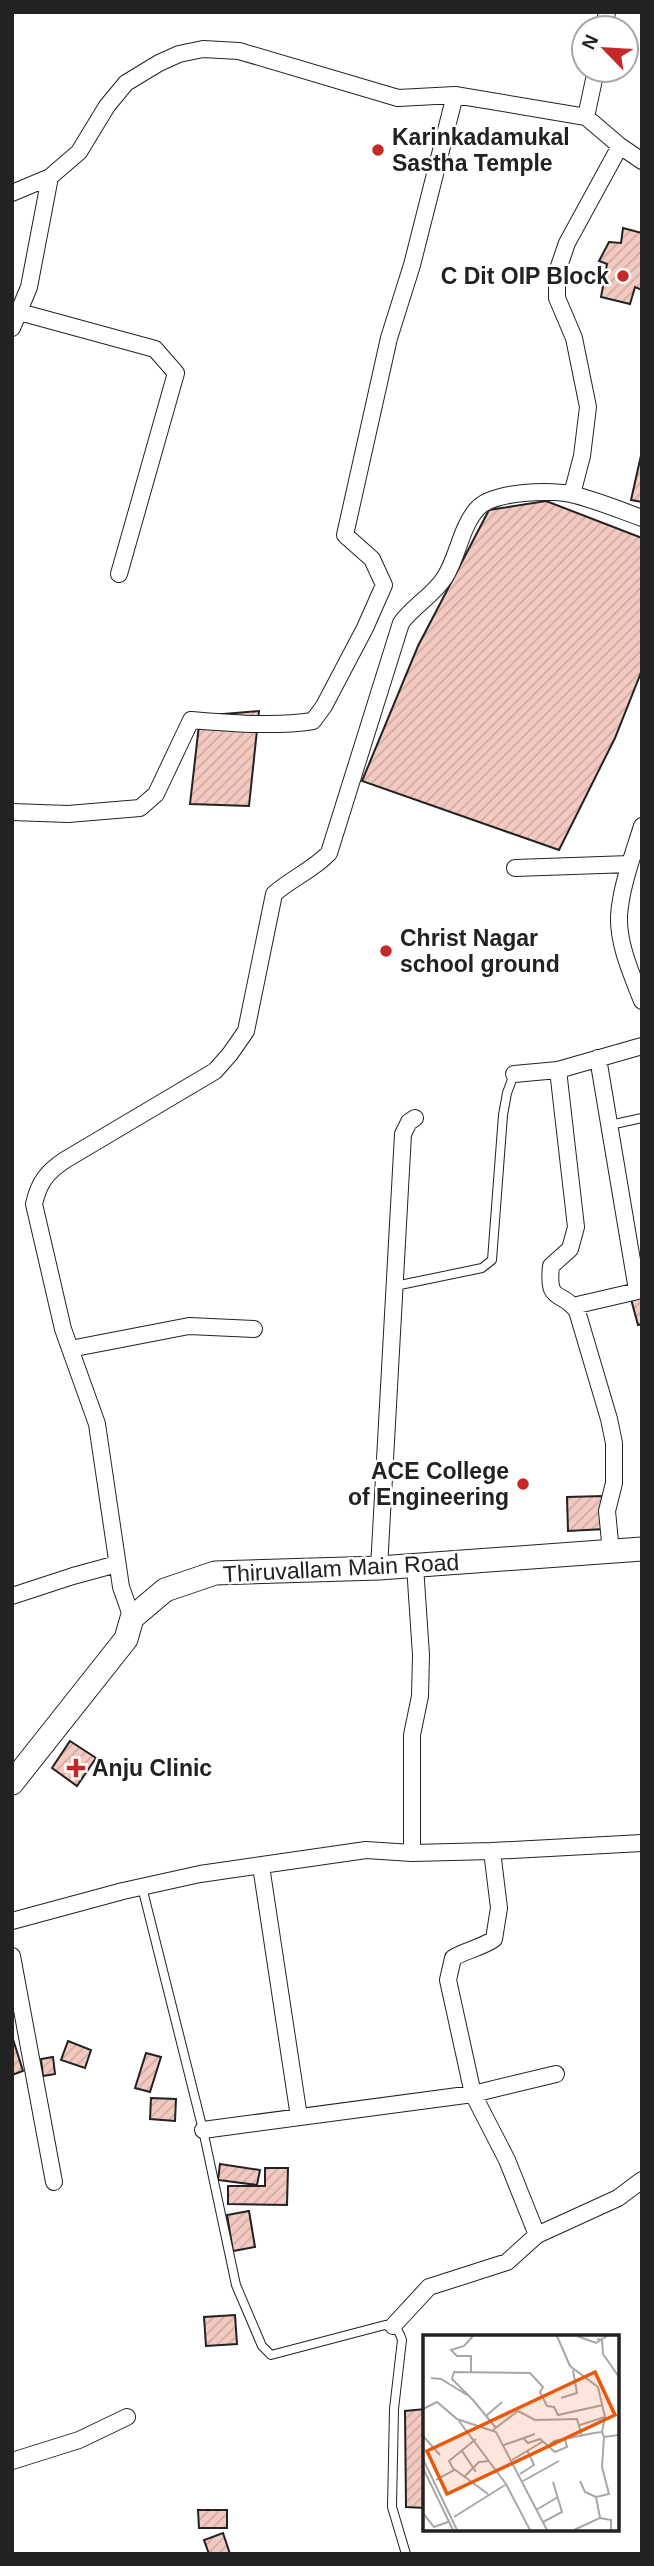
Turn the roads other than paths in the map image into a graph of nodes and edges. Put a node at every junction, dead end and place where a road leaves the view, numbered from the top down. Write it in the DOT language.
graph roads {
  1 [pos="593,84"];
  2 [pos="455,95"];
  3 [pos="586,117"];
  4 [pos="620,146"];
  5 [pos="642,161"];
  6 [pos="50,177"];
  7 [pos="12,193"];
  8 [pos="16,311"];
  9 [pos="12,328"];
  10 [pos="572,494"];
  11 [pos="642,518"];
  12 [pos="119,574"];
  13 [pos="12,812"];
  14 [pos="642,826"];
  15 [pos="630,864"];
  16 [pos="514,868"];
  17 [pos="642,1001"];
  18 [pos="642,1046"];
  19 [pos="598,1058"];
  20 [pos="558,1070"];
  21 [pos="514,1074"];
  22 [pos="415,1118"];
  23 [pos="642,1118"];
  24 [pos="610,1125"];
  25 [pos="395,1286"];
  26 [pos="640,1290"];
  27 [pos="573,1306"];
  28 [pos="254,1329"];
  29 [pos="70,1349"];
  30 [pos="642,1549"];
  31 [pos="611,1552"];
  32 [pos="117,1564"];
  33 [pos="415,1566"];
  34 [pos="379,1568"];
  35 [pos="12,1595"];
  36 [pos="132,1618"];
  37 [pos="12,1783"];
  38 [pos="642,1843"];
  39 [pos="492,1851"];
  40 [pos="412,1853"];
  41 [pos="261,1866"];
  42 [pos="142,1887"];
  43 [pos="12,1921"];
  44 [pos="12,1956"];
  45 [pos="556,2074"];
  46 [pos="473,2094"];
  47 [pos="299,2117"];
  48 [pos="203,2130"];
  49 [pos="642,2180"];
  50 [pos="54,2182"];
  51 [pos="537,2235"];
  52 [pos="393,2326"];
  53 [pos="127,2417"];
  54 [pos="12,2461"];
  55 [pos="406,2554"];
  1 -- 3 [label="street"];
  2 -- 3 [label="street"];
  2 -- 6 [label="street"];
  2 -- 13 [label="street"];
  3 -- 4 [label="street"];
  4 -- 5 [label="street"];
  4 -- 10 [label="street"];
  6 -- 7 [label="street"];
  6 -- 8 [label="street"];
  8 -- 9 [label="street"];
  8 -- 12 [label="street"];
  10 -- 11 [label="street"];
  10 -- 29 [label="street"];
  14 -- 15 [label="street"];
  15 -- 16 [label="street"];
  15 -- 17 [label="street"];
  18 -- 19 [label="street"];
  19 -- 20 [label="street"];
  19 -- 24 [label="street"];
  20 -- 21 [label="street"];
  20 -- 27 [label="street"];
  21 -- 25 [label="lane"];
  22 -- 25 [label="street"];
  23 -- 24 [label="lane"];
  24 -- 26 [label="street"];
  25 -- 34 [label="street"];
  26 -- 27 [label="street"];
  27 -- 31 [label="street"];
  28 -- 29 [label="street"];
  29 -- 32 [label="street"];
  30 -- 31 [label="main road, Thiruvallam Main Road"];
  31 -- 33 [label="main road, Thiruvallam Main Road"];
  32 -- 35 [label="street"];
  32 -- 36 [label="street"];
  33 -- 34 [label="main road, Thiruvallam Main Road"];
  33 -- 40 [label="street"];
  34 -- 36 [label="main road, Thiruvallam Main Road"];
  36 -- 37 [label="main road, Thiruvallam Main Road"];
  38 -- 39 [label="street"];
  39 -- 40 [label="street"];
  39 -- 46 [label="street"];
  40 -- 41 [label="street"];
  41 -- 42 [label="street"];
  41 -- 47 [label="street"];
  42 -- 43 [label="street"];
  42 -- 48 [label="lane"];
  44 -- 50 [label="street"];
  45 -- 46 [label="street"];
  46 -- 47 [label="street"];
  46 -- 51 [label="street"];
  47 -- 48 [label="street"];
  48 -- 52 [label="lane"];
  49 -- 51 [label="street"];
  51 -- 52 [label="street"];
  52 -- 55 [label="lane"];
  53 -- 54 [label="street"];
}
